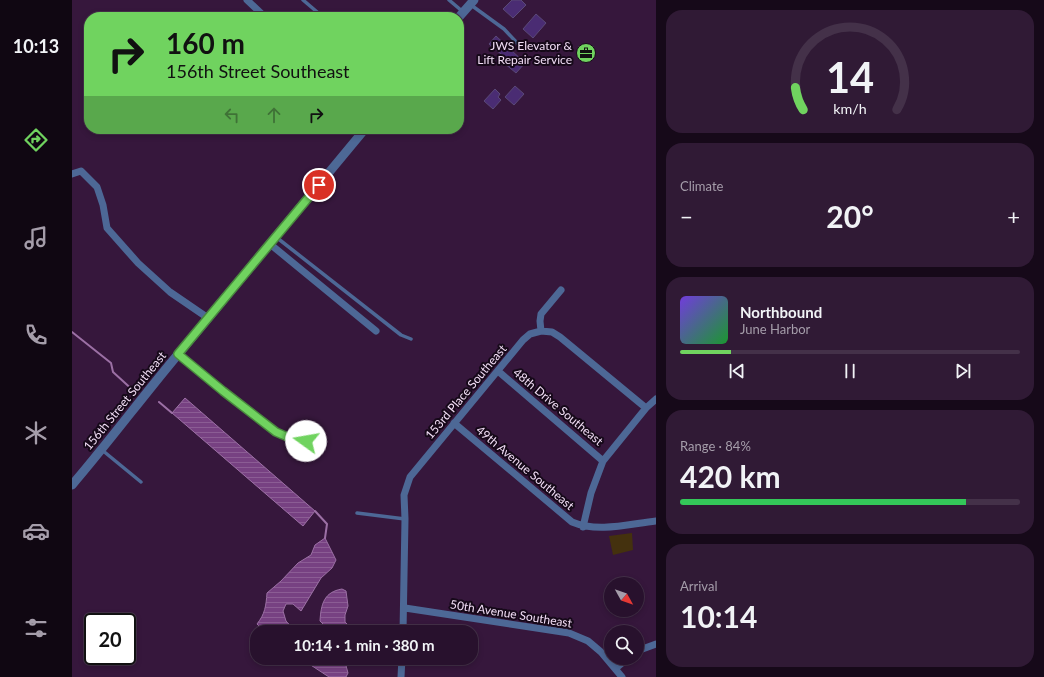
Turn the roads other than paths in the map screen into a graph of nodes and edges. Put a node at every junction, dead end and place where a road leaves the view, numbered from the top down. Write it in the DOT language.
graph roads {
  1 [pos="247,0"];
  2 [pos="303,0"];
  3 [pos="450,0"];
  4 [pos="472,2"];
  5 [pos="260,12"];
  6 [pos="317,12"];
  7 [pos="459,12"];
  8 [pos="464,12"];
  9 [pos="520,46"];
  10 [pos="361,134"];
  11 [pos="72,174"];
  12 [pos="273,241"];
  13 [pos="560,290"];
  14 [pos="208,318"];
  15 [pos="376,331"];
  16 [pos="541,331"];
  17 [pos="411,339"];
  18 [pos="178,354"];
  19 [pos="498,371"];
  20 [pos="656,399"];
  21 [pos="646,408"];
  22 [pos="454,423"];
  23 [pos="306,441"];
  24 [pos="102,450"];
  25 [pos="604,460"];
  26 [pos="141,482"];
  27 [pos="72,485"];
  28 [pos="357,513"];
  29 [pos="405,519"];
  30 [pos="656,520"];
  31 [pos="583,527"];
  32 [pos="404,608"];
  33 [pos="403,625"];
  34 [pos="656,644"];
  35 [pos="644,648"];
  36 [pos="402,665"];
  37 [pos="620,665"];
  38 [pos="616,668"];
  39 [pos="401,677"];
  40 [pos="622,677"];
  1 -- 5 [label="street"];
  2 -- 6 [label="lane"];
  3 -- 7 [label="lane"];
  4 -- 8 [label="street"];
  4 -- 9 [label="lane"];
  10 -- 12 [label="street, 156th Street Southeast"];
  11 -- 14 [label="street"];
  12 -- 14 [label="street, 156th Street Southeast"];
  12 -- 15 [label="street"];
  12 -- 17 [label="lane"];
  13 -- 16 [label="street"];
  14 -- 18 [label="street, 156th Street Southeast"];
  16 -- 19 [label="street, 153rd Place Southeast"];
  16 -- 21 [label="street"];
  18 -- 23 [label="lane"];
  18 -- 24 [label="street, 156th Street Southeast"];
  19 -- 22 [label="street, 153rd Place Southeast"];
  19 -- 25 [label="street, 48th Drive Southeast"];
  20 -- 21 [label="street"];
  21 -- 25 [label="street"];
  22 -- 29 [label="street, 153rd Place Southeast"];
  22 -- 31 [label="street, 49th Avenue Southeast"];
  24 -- 26 [label="lane"];
  24 -- 27 [label="street, 156th Street Southeast"];
  25 -- 31 [label="street"];
  28 -- 29 [label="lane"];
  29 -- 32 [label="street, 153rd Place Southeast"];
  30 -- 31 [label="street"];
  32 -- 33 [label="street, 153rd Place Southeast"];
  32 -- 38 [label="street, 50th Avenue Southeast"];
  34 -- 35 [label="street"];
  36 -- 39 [label="street"];
  37 -- 38 [label="street"];
  38 -- 40 [label="street, 50th Avenue Southeast"];
}
